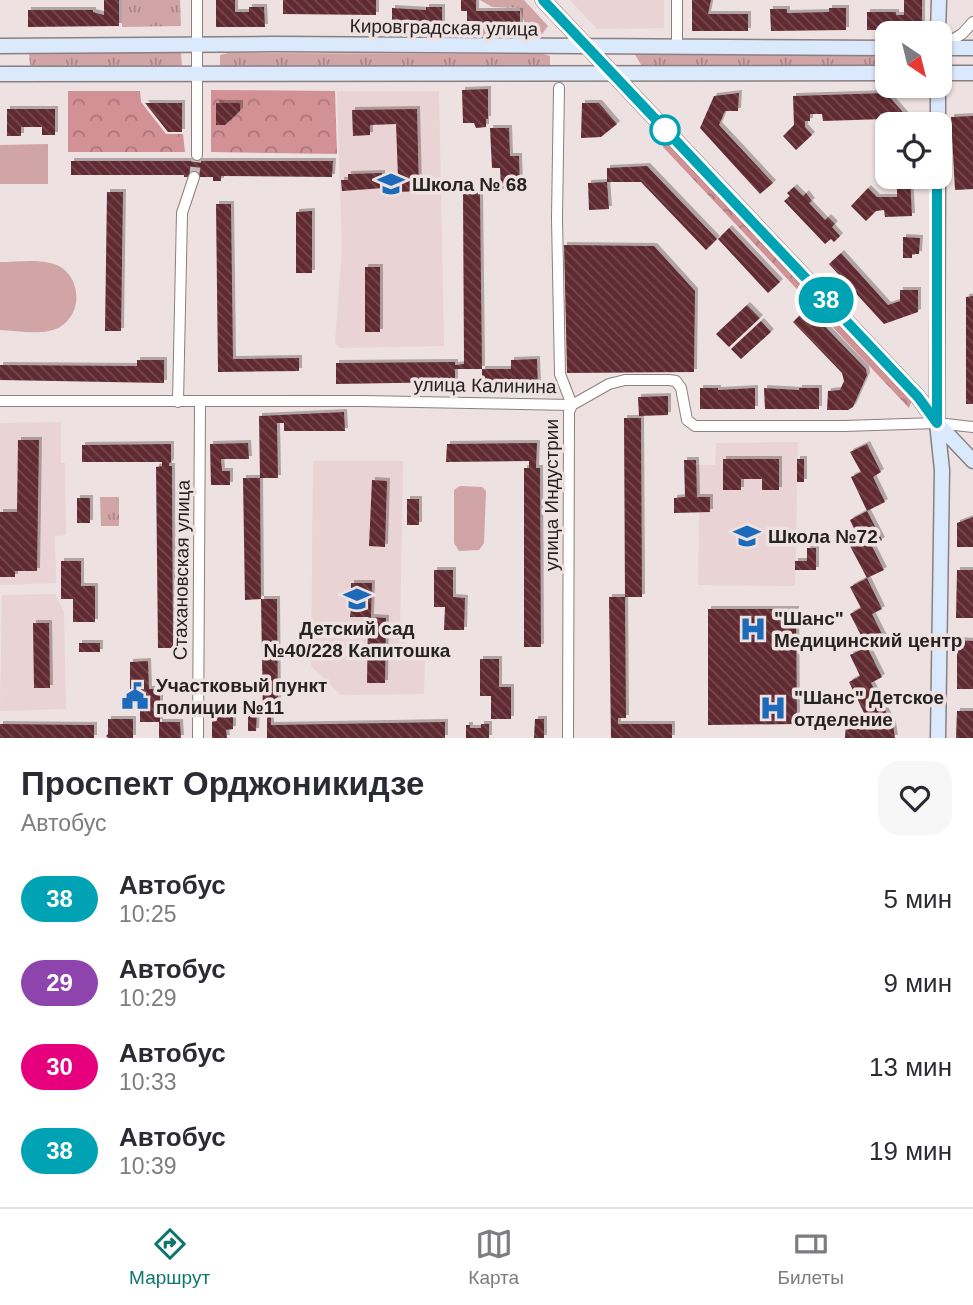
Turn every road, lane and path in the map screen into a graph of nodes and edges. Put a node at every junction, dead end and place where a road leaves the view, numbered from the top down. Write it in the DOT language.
graph roads {
  1 [pos="197,0"];
  2 [pos="543,0"];
  3 [pos="677,0"];
  4 [pos="939,0"];
  5 [pos="939,21"];
  6 [pos="973,22"];
  7 [pos="952,40"];
  8 [pos="197,44"];
  9 [pos="0,46"];
  10 [pos="677,46"];
  11 [pos="587,47"];
  12 [pos="875,48"];
  13 [pos="952,48"];
  14 [pos="973,48"];
  15 [pos="613,73"];
  16 [pos="875,73"];
  17 [pos="952,73"];
  18 [pos="973,73"];
  19 [pos="0,74"];
  20 [pos="197,74"];
  21 [pos="559,88"];
  22 [pos="197,155"];
  23 [pos="194,177"];
  24 [pos="937,189"];
  25 [pos="0,401"];
  26 [pos="178,402"];
  27 [pos="200,402"];
  28 [pos="572,405"];
  29 [pos="937,423"];
  30 [pos="973,426"];
  31 [pos="973,461"];
  32 [pos="198,738"];
  33 [pos="569,738"];
  34 [pos="937,738"];
  1 -- 8 [label="street"];
  2 -- 11 [label="main road"];
  3 -- 10 [label="street"];
  4 -- 5 [label="main road"];
  6 -- 7 [label="street"];
  8 -- 9 [label="main road, Кировградская улица"];
  8 -- 11 [label="main road, Кировградская улица"];
  8 -- 20 [label="street"];
  10 -- 11 [label="main road, Кировградская улица"];
  10 -- 12 [label="main road, Кировградская улица"];
  11 -- 15 [label="main road"];
  13 -- 14 [label="main road"];
  15 -- 16 [label="main road"];
  15 -- 20 [label="main road"];
  15 -- 29 [label="main road"];
  17 -- 18 [label="main road"];
  19 -- 20 [label="main road"];
  20 -- 22 [label="street"];
  21 -- 28 [label="street, улица Индустрии"];
  23 -- 26 [label="street"];
  24 -- 29 [label="main road"];
  25 -- 26 [label="street, улица Калинина"];
  26 -- 27 [label="street, улица Калинина"];
  27 -- 28 [label="street, улица Калинина"];
  27 -- 32 [label="street, Стахановская улица"];
  28 -- 29 [label="street, улица Калинина"];
  28 -- 33 [label="street, улица Индустрии"];
  29 -- 30 [label="street, улица Калинина"];
  29 -- 31 [label="main road"];
  29 -- 34 [label="main road"];
}
